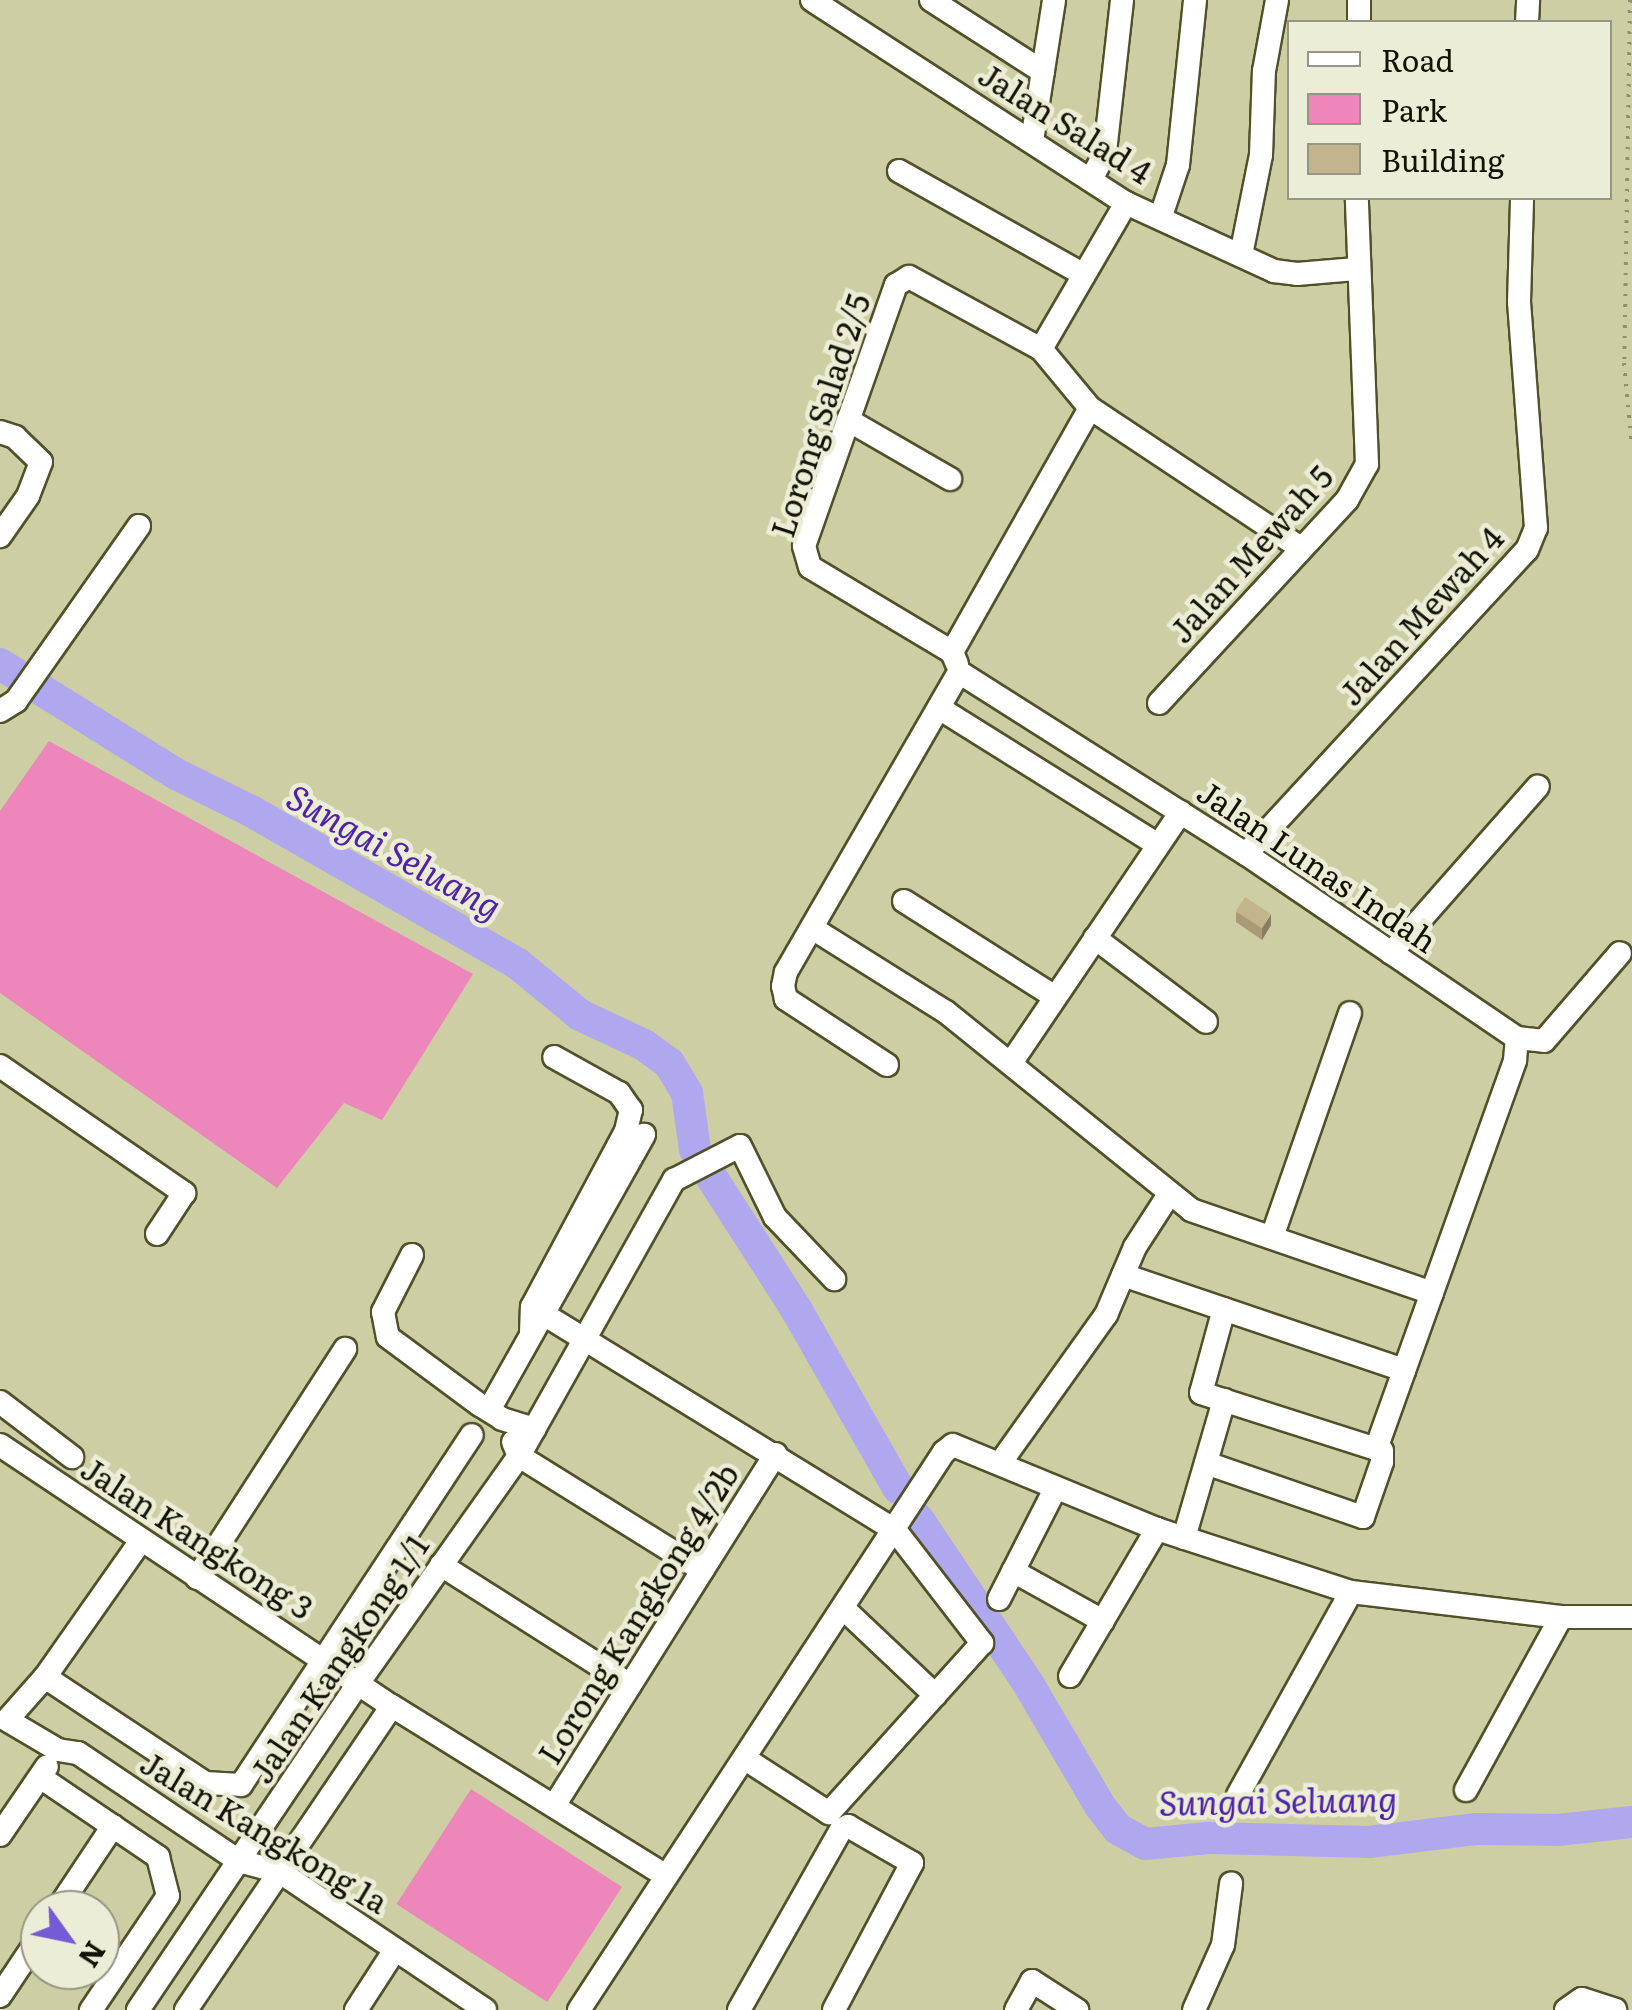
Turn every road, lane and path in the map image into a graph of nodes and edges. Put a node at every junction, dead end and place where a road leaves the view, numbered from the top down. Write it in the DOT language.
graph roads {
  1 [pos="931,0"];
  2 [pos="1054,0"];
  3 [pos="1122,0"];
  4 [pos="1194,0"];
  5 [pos="1277,0"];
  6 [pos="1630,0"];
  7 [pos="824,3"];
  8 [pos="1043,72"];
  9 [pos="1032,141"];
  10 [pos="900,171"];
  11 [pos="1090,180"];
  12 [pos="1357,200"];
  13 [pos="1522,200"];
  14 [pos="1126,203"];
  15 [pos="1161,216"];
  16 [pos="1242,255"];
  17 [pos="1356,270"];
  18 [pos="1084,275"];
  19 [pos="1041,349"];
  20 [pos="1090,408"];
  21 [pos="848,420"];
  22 [pos="0,432"];
  23 [pos="1632,447"];
  24 [pos="950,479"];
  25 [pos="139,526"];
  26 [pos="0,536"];
  27 [pos="1301,548"];
  28 [pos="810,567"];
  29 [pos="956,662"];
  30 [pos="1159,703"];
  31 [pos="8,706"];
  32 [pos="938,708"];
  33 [pos="1538,786"];
  34 [pos="1181,812"];
  35 [pos="1158,845"];
  36 [pos="1246,854"];
  37 [pos="904,901"];
  38 [pos="812,928"];
  39 [pos="1095,938"];
  40 [pos="1391,953"];
  41 [pos="1620,953"];
  42 [pos="1055,997"];
  43 [pos="1350,1013"];
  44 [pos="1206,1022"];
  45 [pos="1517,1038"];
  46 [pos="554,1057"];
  47 [pos="1011,1063"];
  48 [pos="888,1065"];
  49 [pos="0,1066"];
  50 [pos="644,1134"];
  51 [pos="1170,1193"];
  52 [pos="156,1234"];
  53 [pos="1272,1238"];
  54 [pos="412,1254"];
  55 [pos="1123,1275"];
  56 [pos="834,1279"];
  57 [pos="1432,1293"];
  58 [pos="1224,1309"];
  59 [pos="536,1318"];
  60 [pos="587,1340"];
  61 [pos="345,1349"];
  62 [pos="1404,1370"];
  63 [pos="508,1376"];
  64 [pos="465,1391"];
  65 [pos="1224,1400"];
  66 [pos="0,1402"];
  67 [pos="496,1415"];
  68 [pos="535,1429"];
  69 [pos="472,1435"];
  70 [pos="0,1445"];
  71 [pos="1376,1449"];
  72 [pos="776,1454"];
  73 [pos="519,1456"];
  74 [pos="72,1457"];
  75 [pos="1001,1462"];
  76 [pos="1206,1462"];
  77 [pos="1055,1489"];
  78 [pos="899,1524"];
  79 [pos="1156,1530"];
  80 [pos="1184,1538"];
  81 [pos="140,1542"];
  82 [pos="441,1565"];
  83 [pos="702,1570"];
  84 [pos="1013,1571"];
  85 [pos="197,1578"];
  86 [pos="1351,1592"];
  87 [pos="998,1600"];
  88 [pos="843,1608"];
  89 [pos="1632,1617"];
  90 [pos="1561,1618"];
  91 [pos="1102,1622"];
  92 [pos="326,1659"];
  93 [pos="1070,1676"];
  94 [pos="45,1677"];
  95 [pos="359,1682"];
  96 [pos="630,1685"];
  97 [pos="936,1695"];
  98 [pos="392,1706"];
  99 [pos="58,1750"];
  100 [pos="744,1758"];
  101 [pos="40,1777"];
  102 [pos="1466,1790"];
  103 [pos="1238,1795"];
  104 [pos="554,1806"];
  105 [pos="113,1826"];
  106 [pos="0,1835"];
  107 [pos="239,1861"];
  108 [pos="280,1872"];
  109 [pos="665,1875"];
  110 [pos="1231,1884"];
  111 [pos="71,1890"];
  112 [pos="395,1950"];
  113 [pos="20,1966"];
  114 [pos="0,1996"];
  115 [pos="91,2010"];
  116 [pos="138,2010"];
  117 [pos="186,2010"];
  118 [pos="356,2010"];
  119 [pos="485,2010"];
  120 [pos="578,2010"];
  121 [pos="739,2010"];
  122 [pos="834,2010"];
  123 [pos="1016,2010"];
  124 [pos="1077,2010"];
  125 [pos="1194,2010"];
  126 [pos="1566,2010"];
  127 [pos="1614,2010"];
  1 -- 8 [label="street"];
  2 -- 8 [label="street"];
  3 -- 11 [label="street"];
  4 -- 15 [label="street"];
  5 -- 16 [label="street"];
  6 -- 23 [label="path"];
  7 -- 9 [label="street, Jalan Salad 4"];
  8 -- 9 [label="street"];
  9 -- 11 [label="street, Jalan Salad 4"];
  10 -- 18 [label="street"];
  11 -- 14 [label="street, Jalan Salad 4"];
  12 -- 17 [label="street, Jalan Mewah 5"];
  13 -- 36 [label="street, Jalan Mewah 4"];
  14 -- 15 [label="street, Jalan Salad 4"];
  14 -- 18 [label="street"];
  15 -- 16 [label="street, Jalan Salad 4"];
  16 -- 17 [label="street, Jalan Salad 4"];
  17 -- 27 [label="street, Jalan Mewah 5"];
  18 -- 19 [label="street"];
  19 -- 20 [label="street, Lorong Salad 2/5"];
  19 -- 21 [label="street, Lorong Salad 2/5"];
  20 -- 27 [label="street, Lorong Salad 2/5"];
  20 -- 29 [label="street"];
  21 -- 24 [label="street"];
  21 -- 28 [label="street, Lorong Salad 2/5"];
  22 -- 26 [label="street"];
  25 -- 31 [label="street"];
  27 -- 30 [label="street, Jalan Mewah 5"];
  28 -- 29 [label="street, Jalan Lunas Indah"];
  29 -- 32 [label="street"];
  29 -- 34 [label="street, Jalan Lunas Indah"];
  32 -- 35 [label="street"];
  32 -- 38 [label="street"];
  33 -- 40 [label="street"];
  34 -- 35 [label="street"];
  34 -- 36 [label="street, Jalan Lunas Indah"];
  35 -- 39 [label="street"];
  36 -- 40 [label="street, Jalan Lunas Indah"];
  37 -- 42 [label="street"];
  38 -- 47 [label="street"];
  38 -- 48 [label="street"];
  39 -- 42 [label="street"];
  39 -- 44 [label="street"];
  40 -- 45 [label="street, Jalan Lunas Indah"];
  41 -- 45 [label="street"];
  42 -- 47 [label="street"];
  43 -- 53 [label="street"];
  45 -- 57 [label="street"];
  46 -- 59 [label="street"];
  47 -- 51 [label="street"];
  49 -- 52 [label="street"];
  50 -- 59 [label="street"];
  51 -- 53 [label="street"];
  51 -- 55 [label="street"];
  53 -- 57 [label="street"];
  54 -- 64 [label="street"];
  55 -- 58 [label="street"];
  55 -- 75 [label="street"];
  56 -- 60 [label="street, Jalan Kangkong 1/1"];
  57 -- 62 [label="street"];
  58 -- 62 [label="street"];
  58 -- 65 [label="street"];
  59 -- 60 [label="street"];
  59 -- 63 [label="street"];
  60 -- 68 [label="street, Jalan Kangkong 1/1"];
  60 -- 72 [label="street"];
  61 -- 85 [label="street"];
  62 -- 71 [label="street"];
  63 -- 64 [label="street"];
  63 -- 67 [label="street"];
  64 -- 67 [label="street"];
  65 -- 71 [label="street"];
  65 -- 76 [label="street"];
  66 -- 74 [label="street"];
  67 -- 68 [label="street"];
  67 -- 73 [label="street"];
  68 -- 73 [label="street, Jalan Kangkong 1/1"];
  69 -- 92 [label="street"];
  70 -- 81 [label="street, Jalan Kangkong 3"];
  71 -- 76 [label="street"];
  72 -- 78 [label="street"];
  72 -- 83 [label="street, Lorong Kangkong 4/2b"];
  73 -- 82 [label="street, Jalan Kangkong 1/1"];
  73 -- 83 [label="street"];
  75 -- 77 [label="street"];
  75 -- 78 [label="street"];
  76 -- 80 [label="street"];
  77 -- 79 [label="street"];
  77 -- 84 [label="street"];
  78 -- 88 [label="street"];
  78 -- 97 [label="street"];
  79 -- 80 [label="street"];
  79 -- 91 [label="street"];
  80 -- 86 [label="street"];
  81 -- 85 [label="street, Jalan Kangkong 3"];
  81 -- 94 [label="street"];
  82 -- 95 [label="street, Jalan Kangkong 1/1"];
  82 -- 96 [label="street"];
  83 -- 96 [label="street, Lorong Kangkong 4/2b"];
  84 -- 87 [label="street"];
  84 -- 91 [label="street"];
  85 -- 92 [label="street, Jalan Kangkong 3"];
  86 -- 90 [label="street"];
  86 -- 103 [label="street"];
  88 -- 97 [label="street"];
  88 -- 100 [label="street"];
  89 -- 90 [label="street"];
  90 -- 102 [label="street"];
  91 -- 93 [label="street"];
  92 -- 94 [label="street"];
  92 -- 95 [label="street, Jalan Kangkong 3"];
  94 -- 99 [label="street, Jalan Kangkong 1a"];
  95 -- 98 [label="street, Jalan Kangkong 3"];
  95 -- 107 [label="street, Jalan Kangkong 1/1"];
  96 -- 104 [label="street, Lorong Kangkong 4/2b"];
  97 -- 100 [label="street"];
  98 -- 104 [label="street, Jalan Kangkong 3"];
  98 -- 108 [label="street"];
  99 -- 101 [label="street"];
  99 -- 107 [label="street, Jalan Kangkong 1a"];
  100 -- 109 [label="street"];
  101 -- 105 [label="street"];
  101 -- 106 [label="street"];
  104 -- 109 [label="street, Jalan Kangkong 3"];
  105 -- 111 [label="street"];
  105 -- 115 [label="street"];
  107 -- 108 [label="street, Jalan Kangkong 1a"];
  107 -- 116 [label="street, Jalan Kangkong 1/1"];
  108 -- 112 [label="street, Jalan Kangkong 1a"];
  108 -- 117 [label="street"];
  109 -- 120 [label="street"];
  110 -- 125 [label="street"];
  112 -- 118 [label="street"];
  112 -- 119 [label="street, Jalan Kangkong 1a"];
  113 -- 114 [label="street"];
  121 -- 122 [label="street"];
  123 -- 124 [label="street"];
  126 -- 127 [label="street"];
}
